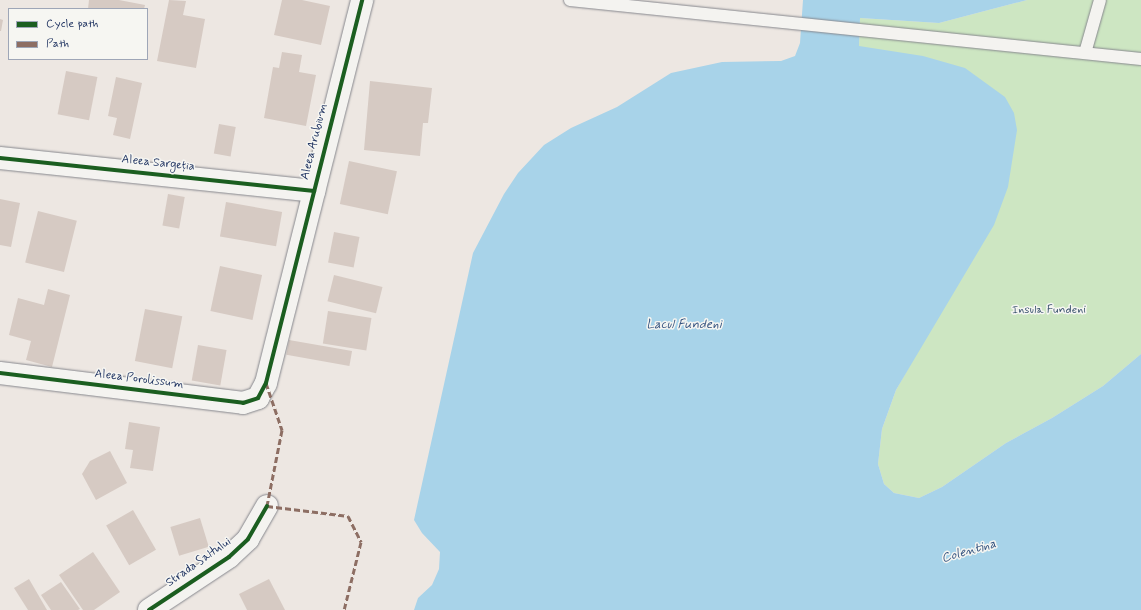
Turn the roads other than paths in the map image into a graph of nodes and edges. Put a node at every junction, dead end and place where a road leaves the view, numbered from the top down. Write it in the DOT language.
graph roads {
  1 [pos="362,0"];
  2 [pos="570,0"];
  3 [pos="1100,0"];
  4 [pos="1085,53"];
  5 [pos="1141,59"];
  6 [pos="0,158"];
  7 [pos="314,191"];
  8 [pos="0,373"];
  9 [pos="266,383"];
  10 [pos="267,506"];
  11 [pos="149,610"];
  1 -- 7 [label="street, Aleea Arubium"];
  2 -- 4 [label="lane"];
  3 -- 4 [label="lane"];
  4 -- 5 [label="lane"];
  6 -- 7 [label="street, Aleea Sargeția"];
  7 -- 9 [label="street, Aleea Arubium"];
  8 -- 9 [label="street, Aleea Porolissum"];
  10 -- 11 [label="street, Strada Saltului"];
}
